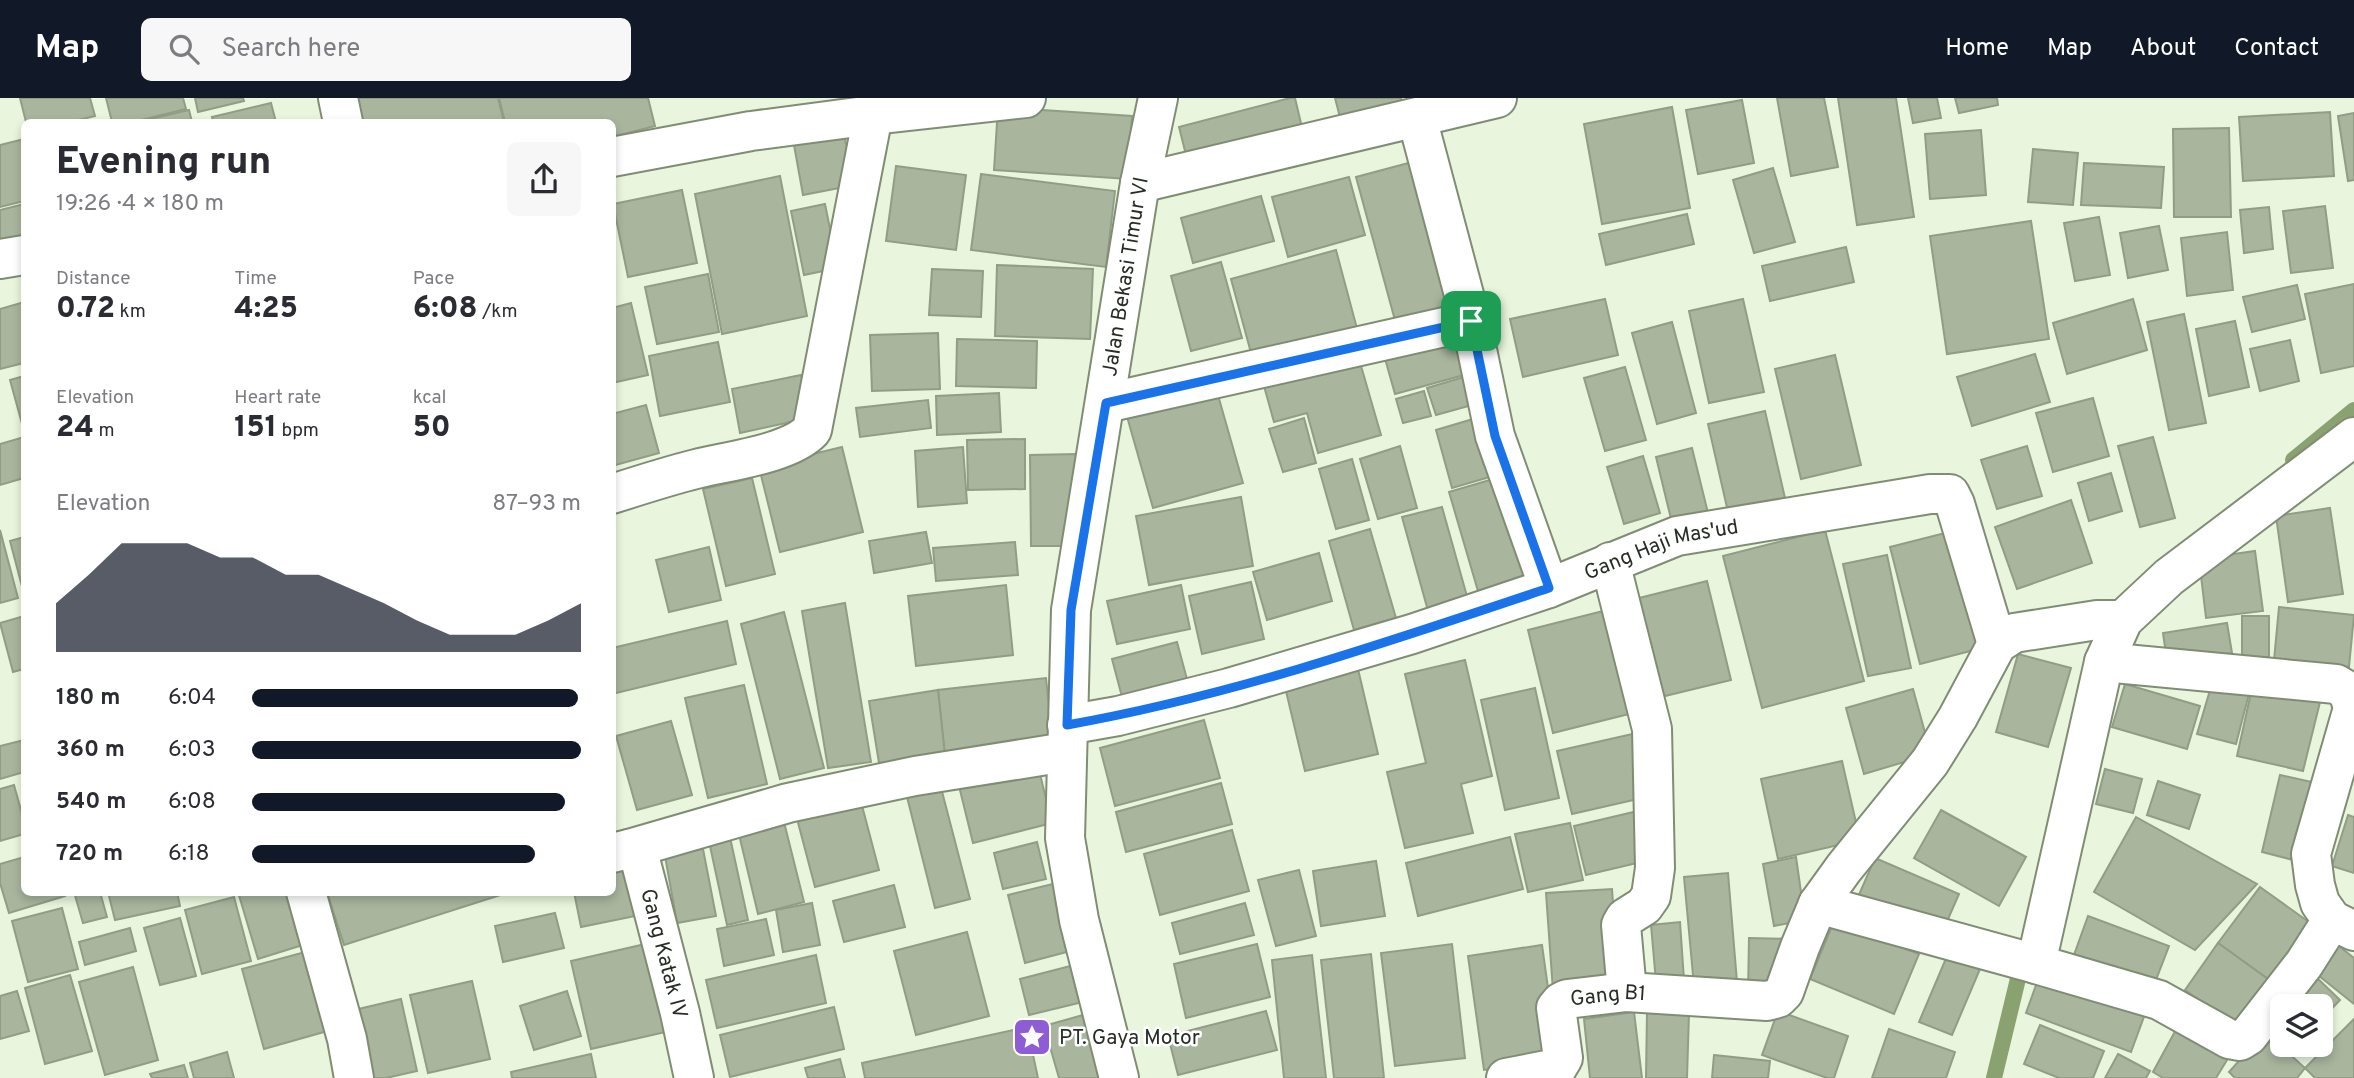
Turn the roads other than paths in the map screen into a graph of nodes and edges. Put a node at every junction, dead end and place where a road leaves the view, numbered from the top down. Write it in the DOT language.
graph roads {
  1 [pos="338,98"];
  2 [pos="1026,98"];
  3 [pos="1158,98"];
  4 [pos="1497,98"];
  5 [pos="964,102"];
  6 [pos="873,114"];
  7 [pos="1417,118"];
  8 [pos="342,119"];
  9 [pos="616,156"];
  10 [pos="1140,183"];
  11 [pos="21,256"];
  12 [pos="0,259"];
  13 [pos="1471,321"];
  14 [pos="1106,403"];
  15 [pos="2354,437"];
  16 [pos="616,493"];
  17 [pos="1610,562"];
  18 [pos="1549,588"];
  19 [pos="2110,620"];
  20 [pos="1997,644"];
  21 [pos="2104,662"];
  22 [pos="1067,738"];
  23 [pos="621,851"];
  24 [pos="307,896"];
  25 [pos="1818,904"];
  26 [pos="2343,925"];
  27 [pos="2030,962"];
  28 [pos="1627,992"];
  29 [pos="354,1078"];
  30 [pos="694,1078"];
  31 [pos="1119,1078"];
  32 [pos="1506,1078"];
  1 -- 8 [label="street"];
  2 -- 5 [label="street"];
  3 -- 10 [label="street, Jalan Bekasi Timur VI"];
  4 -- 7 [label="street"];
  5 -- 6 [label="street"];
  6 -- 9 [label="street"];
  6 -- 16 [label="street"];
  7 -- 10 [label="street"];
  7 -- 13 [label="street"];
  10 -- 14 [label="street, Jalan Bekasi Timur VI"];
  11 -- 12 [label="street"];
  13 -- 14 [label="street"];
  13 -- 18 [label="street"];
  14 -- 22 [label="street, Jalan Bekasi Timur VI"];
  15 -- 19 [label="street"];
  17 -- 18 [label="street, Gang Haji Mas'ud"];
  17 -- 20 [label="street, Gang Haji Mas'ud"];
  17 -- 28 [label="street"];
  18 -- 22 [label="street, Gang Haji Mas'ud"];
  19 -- 20 [label="street"];
  19 -- 21 [label="street"];
  20 -- 25 [label="street"];
  21 -- 26 [label="street"];
  21 -- 27 [label="street"];
  22 -- 23 [label="street, Gang Haji Mas'ud"];
  22 -- 31 [label="street, Jalan Bekasi Timur VI"];
  23 -- 30 [label="street, Gang Katak IV"];
  24 -- 29 [label="street"];
  25 -- 27 [label="street"];
  25 -- 28 [label="street, Gang B1"];
  26 -- 27 [label="street"];
  28 -- 32 [label="street, Gang B1"];
}
